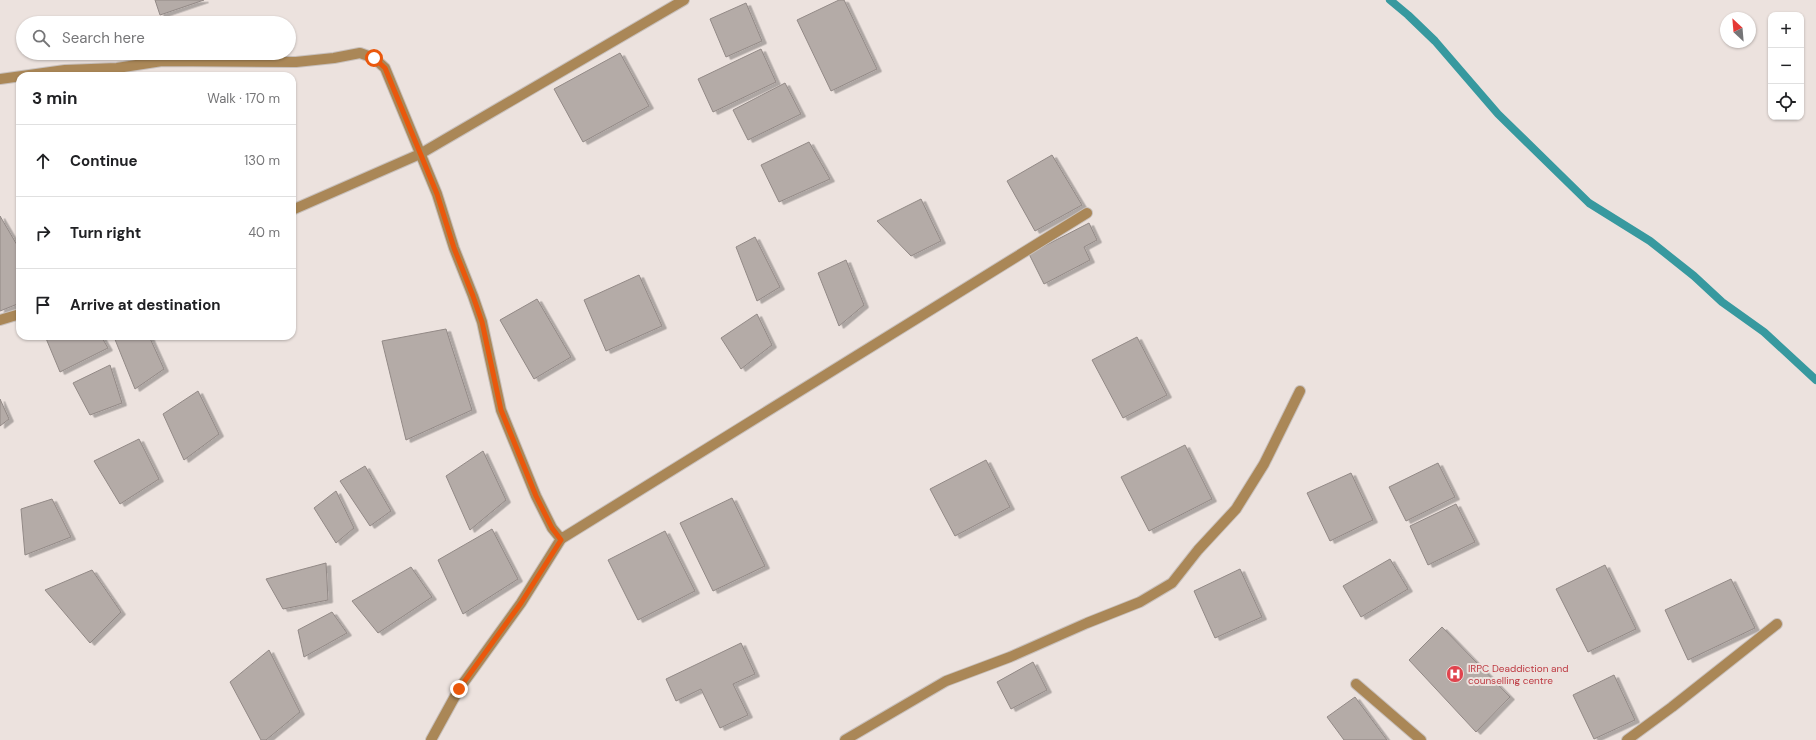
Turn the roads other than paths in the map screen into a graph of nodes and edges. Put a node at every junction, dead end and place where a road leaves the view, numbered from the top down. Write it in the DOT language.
graph roads {
  1 [pos="684,0"];
  2 [pos="49,72"];
  3 [pos="16,76"];
  4 [pos="0,78"];
  5 [pos="420,154"];
  6 [pos="296,208"];
  7 [pos="1087,213"];
  8 [pos="16,315"];
  9 [pos="0,320"];
  10 [pos="1300,391"];
  11 [pos="561,540"];
  12 [pos="1776,624"];
  13 [pos="1356,684"];
  14 [pos="431,740"];
  15 [pos="845,740"];
  16 [pos="1421,740"];
  17 [pos="1627,740"];
  1 -- 5 [label="street"];
  2 -- 5 [label="street"];
  3 -- 4 [label="street"];
  5 -- 6 [label="street"];
  5 -- 11 [label="street"];
  7 -- 11 [label="street"];
  8 -- 9 [label="street"];
  10 -- 15 [label="street"];
  11 -- 14 [label="street"];
  12 -- 17 [label="street"];
  13 -- 16 [label="street"];
}
